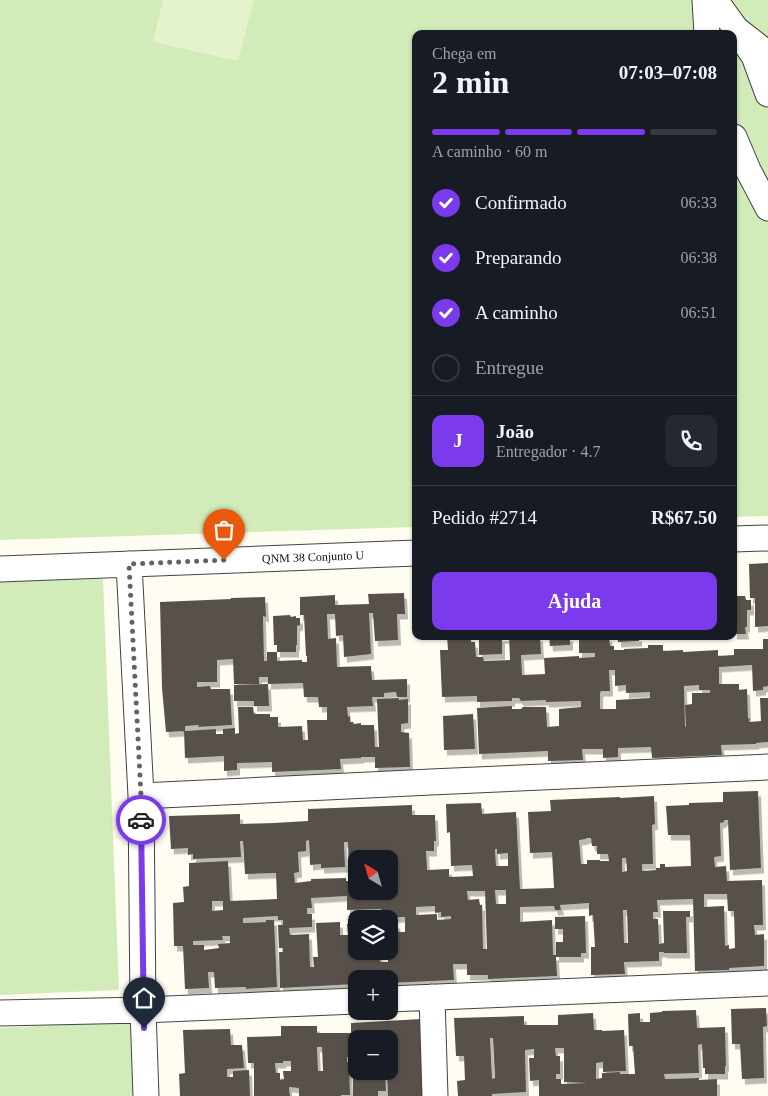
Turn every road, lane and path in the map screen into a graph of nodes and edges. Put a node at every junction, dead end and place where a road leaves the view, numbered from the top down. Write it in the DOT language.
graph roads {
  1 [pos="705,0"];
  2 [pos="715,0"];
  3 [pos="707,30"];
  4 [pos="737,30"];
  5 [pos="737,30"];
  6 [pos="763,60"];
  7 [pos="768,94"];
  8 [pos="737,144"];
  9 [pos="768,208"];
  10 [pos="768,538"];
  11 [pos="737,539"];
  12 [pos="412,552"];
  13 [pos="129,564"];
  14 [pos="0,569"];
  15 [pos="768,767"];
  16 [pos="141,796"];
  17 [pos="768,983"];
  18 [pos="432,997"];
  19 [pos="398,999"];
  20 [pos="348,1001"];
  21 [pos="143,1010"];
  22 [pos="0,1013"];
  23 [pos="146,1096"];
  24 [pos="435,1096"];
  1 -- 3 [label="street"];
  2 -- 4 [label="street"];
  5 -- 6 [label="street"];
  6 -- 7 [label="street"];
  8 -- 9 [label="street"];
  10 -- 11 [label="street"];
  12 -- 13 [label="street, QNM 38 Conjunto U"];
  13 -- 14 [label="street, QNM 38 Conjunto U"];
  13 -- 16 [label="street"];
  15 -- 16 [label="street"];
  16 -- 21 [label="street"];
  17 -- 18 [label="street"];
  18 -- 19 [label="street"];
  18 -- 24 [label="street"];
  20 -- 21 [label="street"];
  21 -- 22 [label="street"];
  21 -- 23 [label="street"];
}
